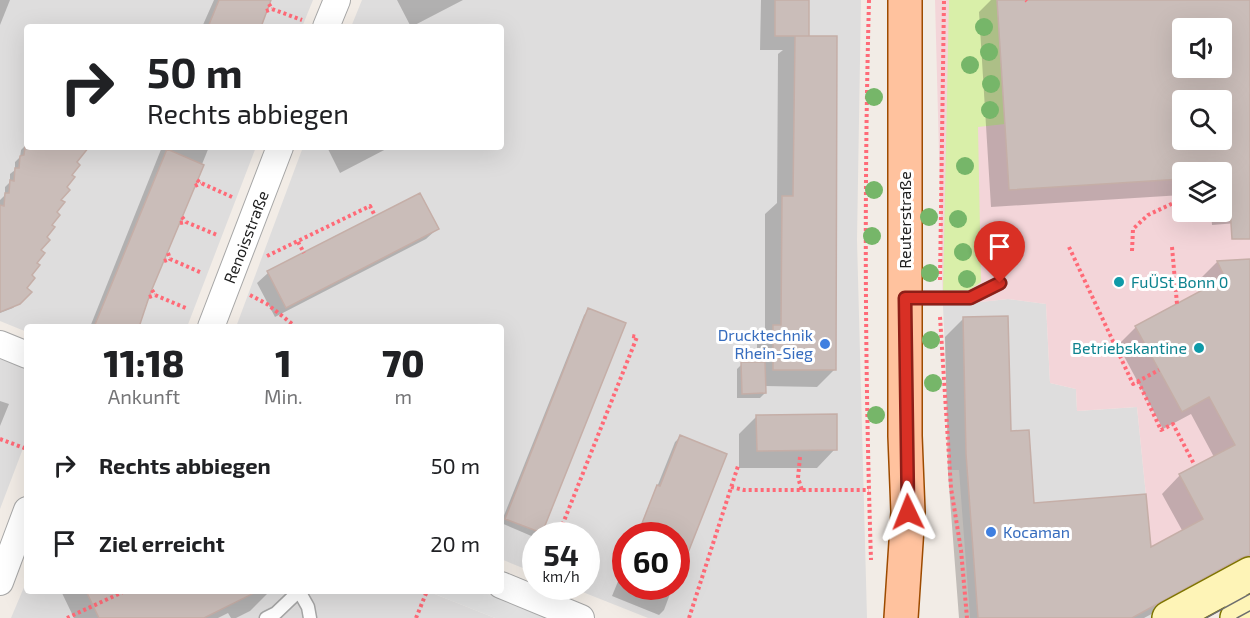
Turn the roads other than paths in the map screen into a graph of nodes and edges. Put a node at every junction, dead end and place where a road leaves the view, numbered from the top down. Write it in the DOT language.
graph roads {
  1 [pos="337,0"];
  2 [pos="905,0"];
  3 [pos="320,24"];
  4 [pos="279,150"];
  5 [pos="1000,283"];
  6 [pos="905,298"];
  7 [pos="213,323"];
  8 [pos="0,344"];
  9 [pos="24,354"];
  10 [pos="908,512"];
  11 [pos="24,518"];
  12 [pos="1250,574"];
  13 [pos="0,582"];
  14 [pos="504,586"];
  15 [pos="296,594"];
  16 [pos="301,594"];
  17 [pos="1250,611"];
  18 [pos="266,618"];
  19 [pos="310,618"];
  20 [pos="581,618"];
  21 [pos="901,618"];
  22 [pos="922,618"];
  23 [pos="1169,618"];
  24 [pos="1237,618"];
  1 -- 3 [label="street"];
  2 -- 6 [label="main road, Reuterstraße"];
  4 -- 7 [label="street, Renoisstraße"];
  5 -- 6 [label="lane"];
  6 -- 10 [label="main road, Reuterstraße"];
  8 -- 9 [label="street"];
  10 -- 21 [label="main road, Reuterstraße"];
  10 -- 22 [label="main road, Reuterstraße"];
  11 -- 13 [label="street"];
  12 -- 23 [label="street"];
  14 -- 20 [label="street"];
  15 -- 18 [label="lane"];
  16 -- 19 [label="lane"];
  17 -- 24 [label="street"];
}
